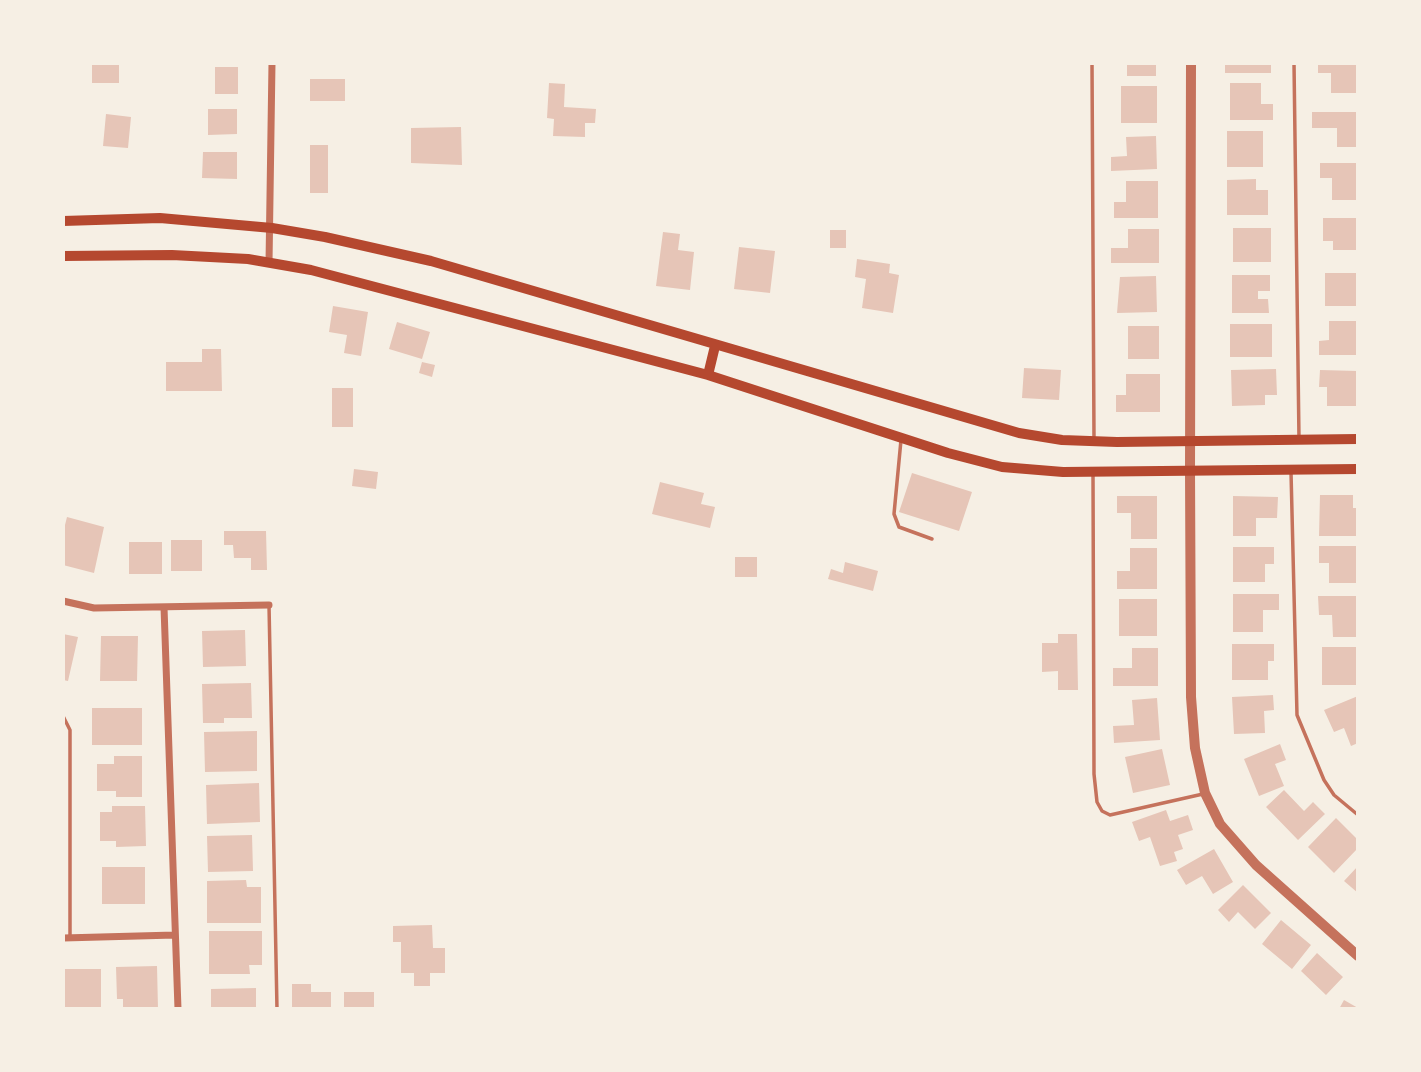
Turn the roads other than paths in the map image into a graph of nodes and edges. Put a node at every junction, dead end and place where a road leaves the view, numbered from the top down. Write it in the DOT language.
graph roads {
  1 [pos="272,63"];
  2 [pos="1092,63"];
  3 [pos="1191,63"];
  4 [pos="1294,63"];
  5 [pos="63,221"];
  6 [pos="272,228"];
  7 [pos="63,256"];
  8 [pos="269,263"];
  9 [pos="715,346"];
  10 [pos="708,375"];
  11 [pos="902,438"];
  12 [pos="1358,439"];
  13 [pos="1094,441"];
  14 [pos="1189,441"];
  15 [pos="1299,441"];
  16 [pos="1358,469"];
  17 [pos="1189,470"];
  18 [pos="1291,470"];
  19 [pos="1093,472"];
  20 [pos="932,539"];
  21 [pos="63,601"];
  22 [pos="269,605"];
  23 [pos="164,607"];
  24 [pos="63,716"];
  25 [pos="1205,793"];
  26 [pos="1358,815"];
  27 [pos="175,935"];
  28 [pos="66,937"];
  29 [pos="1358,956"];
  30 [pos="178,1009"];
  31 [pos="277,1009"];
  1 -- 6 [label="street"];
  2 -- 13 [label="lane"];
  3 -- 14 [label="street"];
  4 -- 15 [label="lane"];
  5 -- 6 [label="main road"];
  6 -- 8 [label="street"];
  6 -- 9 [label="main road"];
  7 -- 8 [label="main road"];
  8 -- 10 [label="main road"];
  9 -- 10 [label="main road"];
  9 -- 13 [label="main road"];
  10 -- 11 [label="main road"];
  11 -- 19 [label="main road"];
  11 -- 20 [label="lane"];
  12 -- 15 [label="main road"];
  13 -- 14 [label="main road"];
  14 -- 15 [label="main road"];
  14 -- 17 [label="street"];
  16 -- 18 [label="main road"];
  17 -- 18 [label="main road"];
  17 -- 19 [label="main road"];
  17 -- 25 [label="street"];
  18 -- 26 [label="lane"];
  19 -- 25 [label="lane"];
  21 -- 23 [label="street"];
  22 -- 23 [label="street"];
  22 -- 31 [label="lane"];
  23 -- 27 [label="street"];
  24 -- 28 [label="lane"];
  25 -- 29 [label="street"];
  27 -- 28 [label="street"];
  27 -- 30 [label="street"];
}
